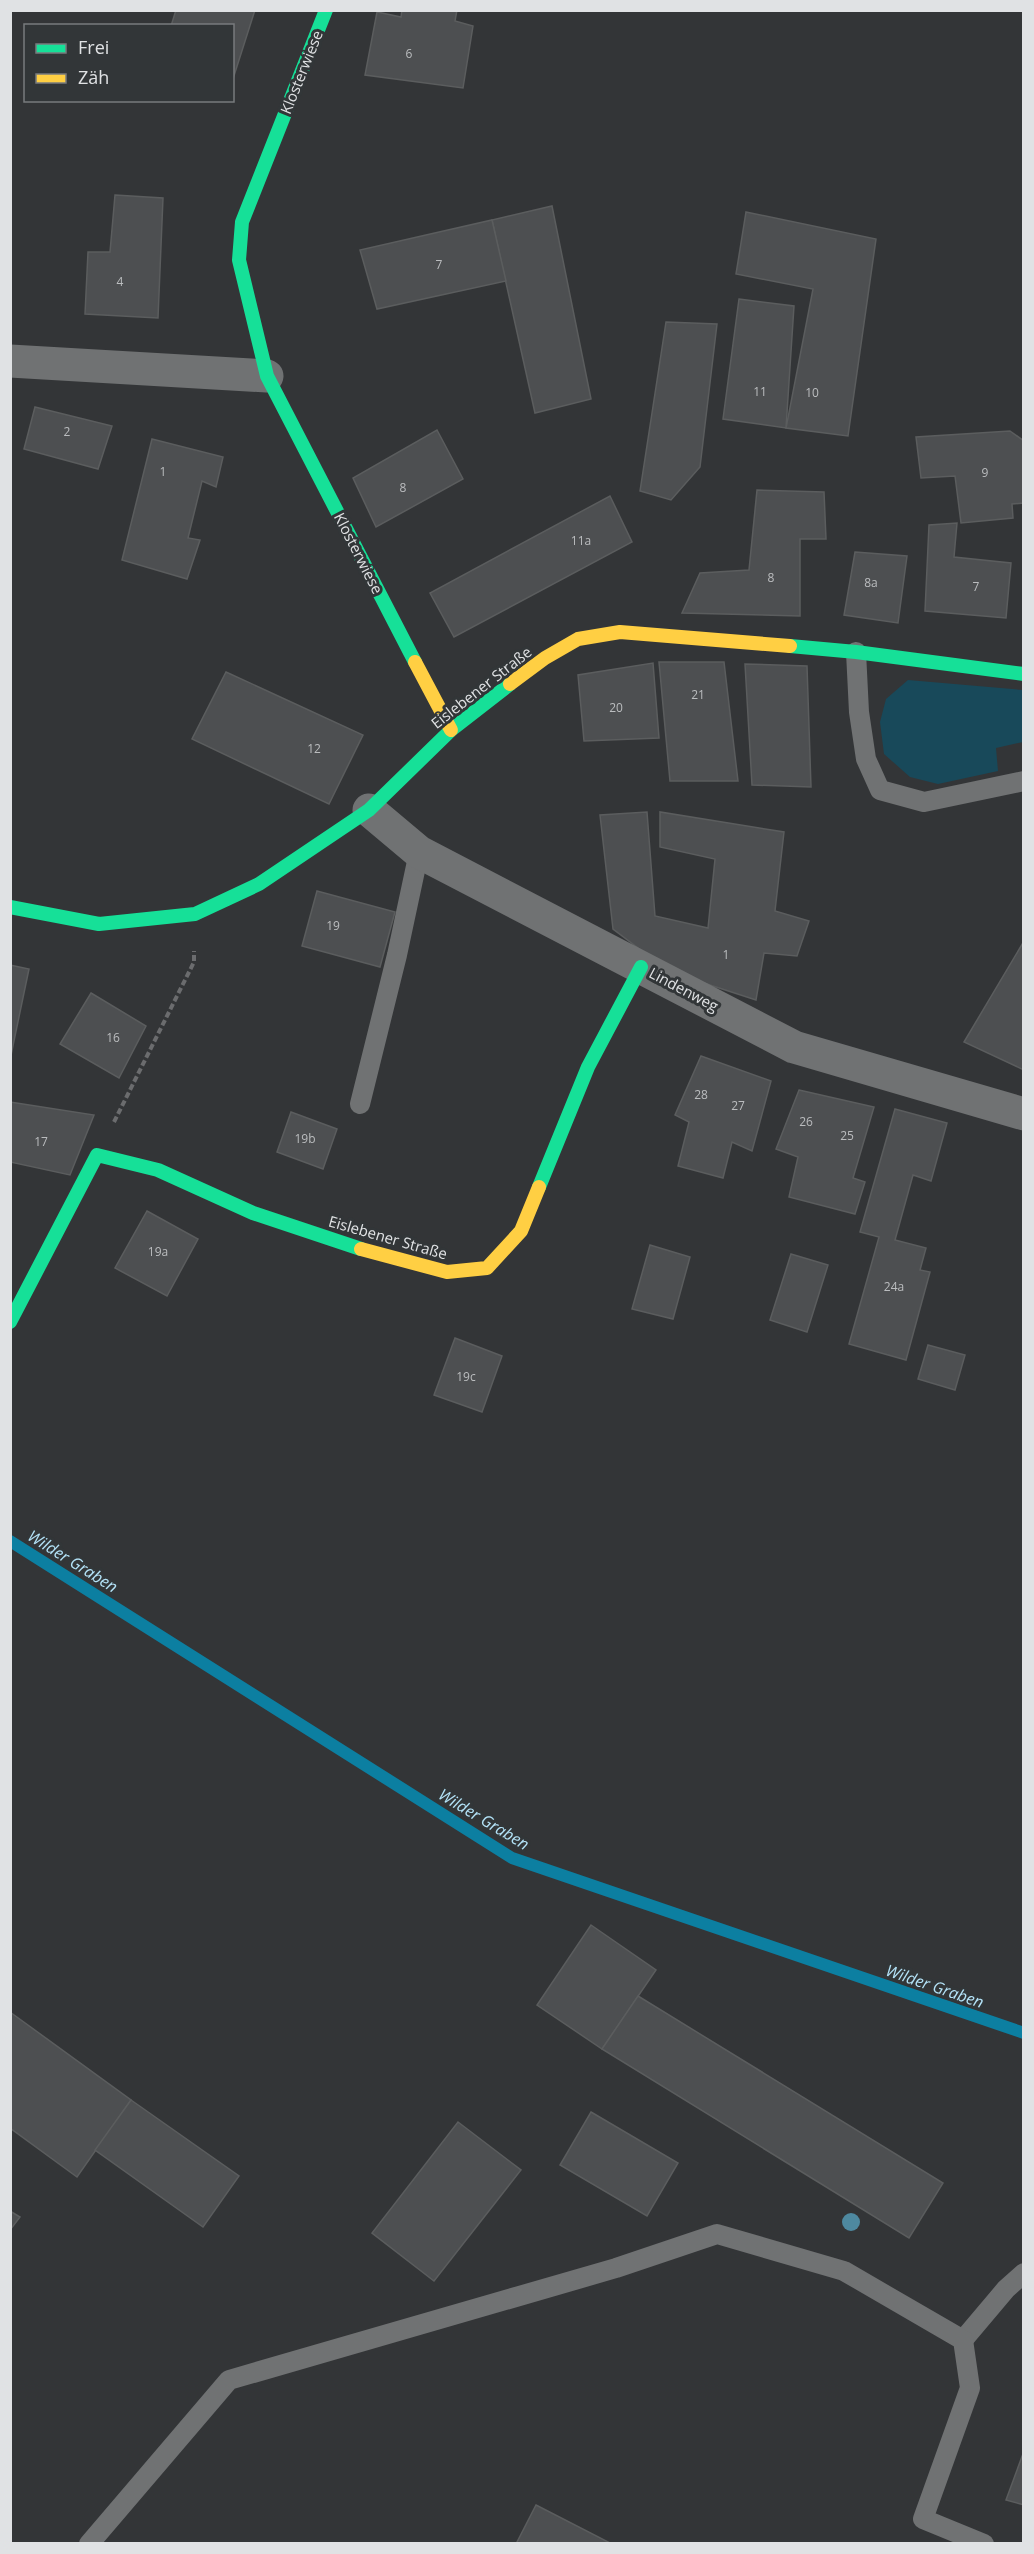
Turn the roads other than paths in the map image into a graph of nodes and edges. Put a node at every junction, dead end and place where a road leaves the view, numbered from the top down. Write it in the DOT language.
graph roads {
  1 [pos="326,10"];
  2 [pos="10,360"];
  3 [pos="267,376"];
  4 [pos="856,652"];
  5 [pos="1023,674"];
  6 [pos="451,730"];
  7 [pos="1023,781"];
  8 [pos="369,810"];
  9 [pos="419,852"];
  10 [pos="10,907"];
  11 [pos="641,967"];
  12 [pos="360,1104"];
  13 [pos="1023,1114"];
  14 [pos="10,1322"];
  15 [pos="1023,2273"];
  16 [pos="963,2340"];
  17 [pos="90,2544"];
  18 [pos="984,2544"];
  1 -- 3 [label="street, Klosterwiese"];
  2 -- 3 [label="street"];
  3 -- 6 [label="street, Klosterwiese"];
  4 -- 5 [label="street, Eislebener Straße"];
  4 -- 6 [label="street, Eislebener Straße"];
  4 -- 7 [label="lane"];
  6 -- 8 [label="street, Eislebener Straße"];
  8 -- 9 [label="street, Lindenweg"];
  8 -- 10 [label="street, Eislebener Straße"];
  9 -- 11 [label="street, Lindenweg"];
  9 -- 12 [label="lane"];
  11 -- 13 [label="street, Lindenweg"];
  11 -- 14 [label="street, Eislebener Straße"];
  15 -- 16 [label="lane"];
  16 -- 17 [label="lane"];
  16 -- 18 [label="lane"];
}
